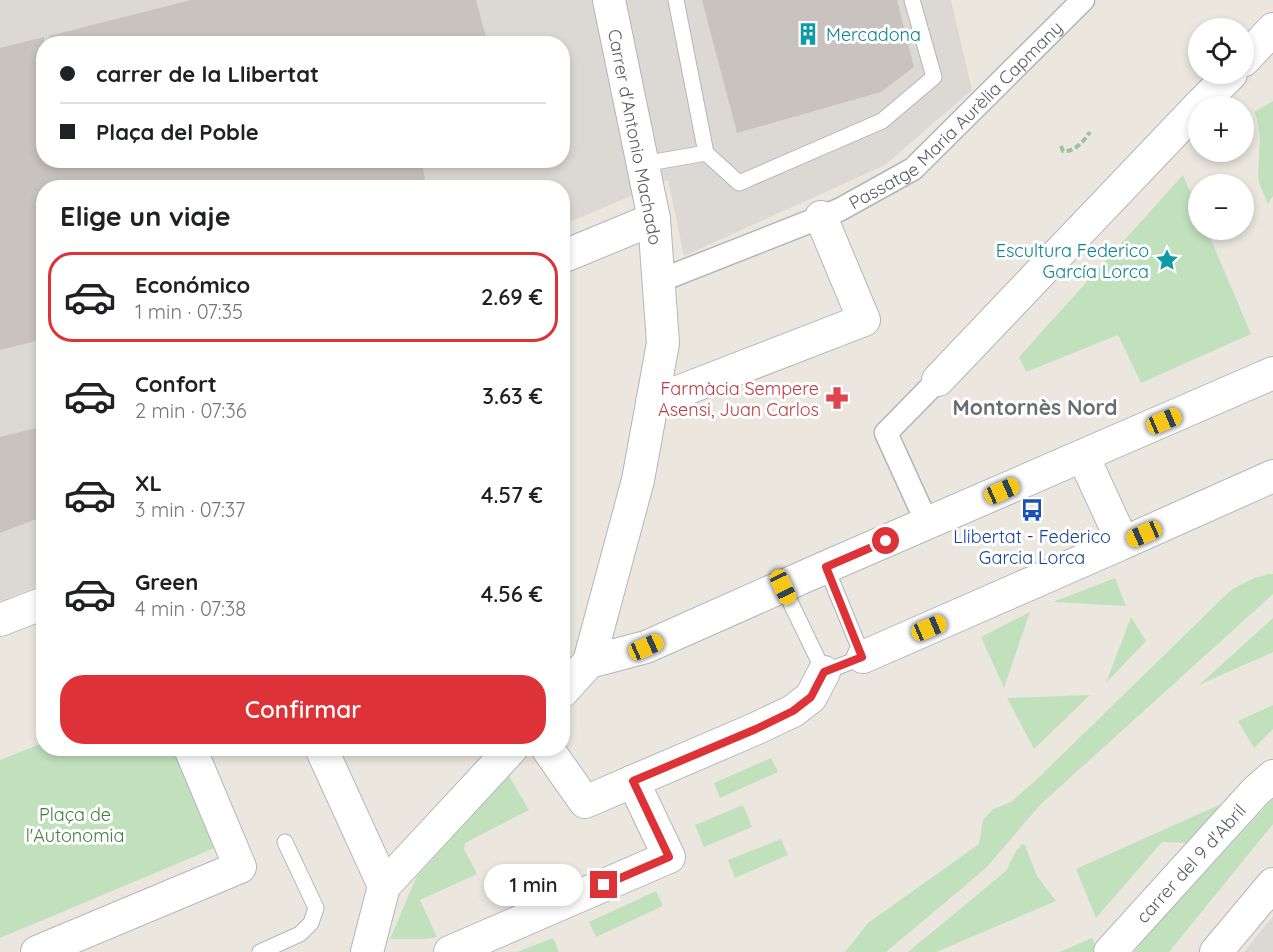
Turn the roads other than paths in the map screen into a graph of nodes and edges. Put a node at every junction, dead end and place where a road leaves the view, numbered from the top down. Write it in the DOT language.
graph roads {
  1 [pos="609,0"];
  2 [pos="676,0"];
  3 [pos="912,0"];
  4 [pos="1083,0"];
  5 [pos="1273,29"];
  6 [pos="1254,49"];
  7 [pos="1221,84"];
  8 [pos="1210,96"];
  9 [pos="1188,119"];
  10 [pos="706,153"];
  11 [pos="643,164"];
  12 [pos="821,217"];
  13 [pos="654,219"];
  14 [pos="570,253"];
  15 [pos="659,281"];
  16 [pos="1273,374"];
  17 [pos="938,380"];
  18 [pos="652,402"];
  19 [pos="1083,456"];
  20 [pos="1273,476"];
  21 [pos="927,524"];
  22 [pos="1123,543"];
  23 [pos="826,567"];
  24 [pos="783,587"];
  25 [pos="36,606"];
  26 [pos="0,620"];
  27 [pos="862,657"];
  28 [pos="589,662"];
  29 [pos="824,672"];
  30 [pos="570,683"];
  31 [pos="193,756"];
  32 [pos="325,756"];
  33 [pos="505,756"];
  34 [pos="553,756"];
  35 [pos="1273,776"];
  36 [pos="633,781"];
  37 [pos="285,842"];
  38 [pos="1273,884"];
  39 [pos="384,886"];
  40 [pos="55,949"];
  41 [pos="468,949"];
  42 [pos="260,952"];
  43 [pos="367,952"];
  44 [pos="1110,952"];
  45 [pos="1216,952"];
  1 -- 11 [label="street, Carrer d'Antonio Machado"];
  2 -- 10 [label="lane"];
  3 -- 10 [label="lane"];
  4 -- 12 [label="street, Passatge Maria Aurèlia Capmany"];
  5 -- 6 [label="street"];
  7 -- 8 [label="street"];
  9 -- 17 [label="street"];
  10 -- 11 [label="lane"];
  11 -- 13 [label="street, Carrer d'Antonio Machado"];
  12 -- 15 [label="street, Passatge Maria Aurèlia Capmany"];
  12 -- 18 [label="street"];
  13 -- 14 [label="street"];
  13 -- 15 [label="street, Carrer d'Antonio Machado"];
  15 -- 18 [label="street, Carrer d'Antonio Machado"];
  16 -- 19 [label="street"];
  17 -- 21 [label="street"];
  18 -- 28 [label="street, Carrer d'Antonio Machado"];
  19 -- 21 [label="street"];
  19 -- 22 [label="street"];
  20 -- 22 [label="street"];
  21 -- 23 [label="street"];
  22 -- 27 [label="street"];
  23 -- 24 [label="street"];
  23 -- 27 [label="lane"];
  24 -- 28 [label="street"];
  24 -- 29 [label="lane"];
  25 -- 26 [label="street"];
  27 -- 29 [label="lane"];
  28 -- 30 [label="street"];
  29 -- 36 [label="street"];
  31 -- 40 [label="street"];
  32 -- 39 [label="street"];
  33 -- 39 [label="street"];
  34 -- 36 [label="street"];
  35 -- 44 [label="street, carrer del 9 d'Abril"];
  36 -- 41 [label="street"];
  37 -- 42 [label="lane"];
  38 -- 45 [label="street"];
  39 -- 43 [label="street"];
}
